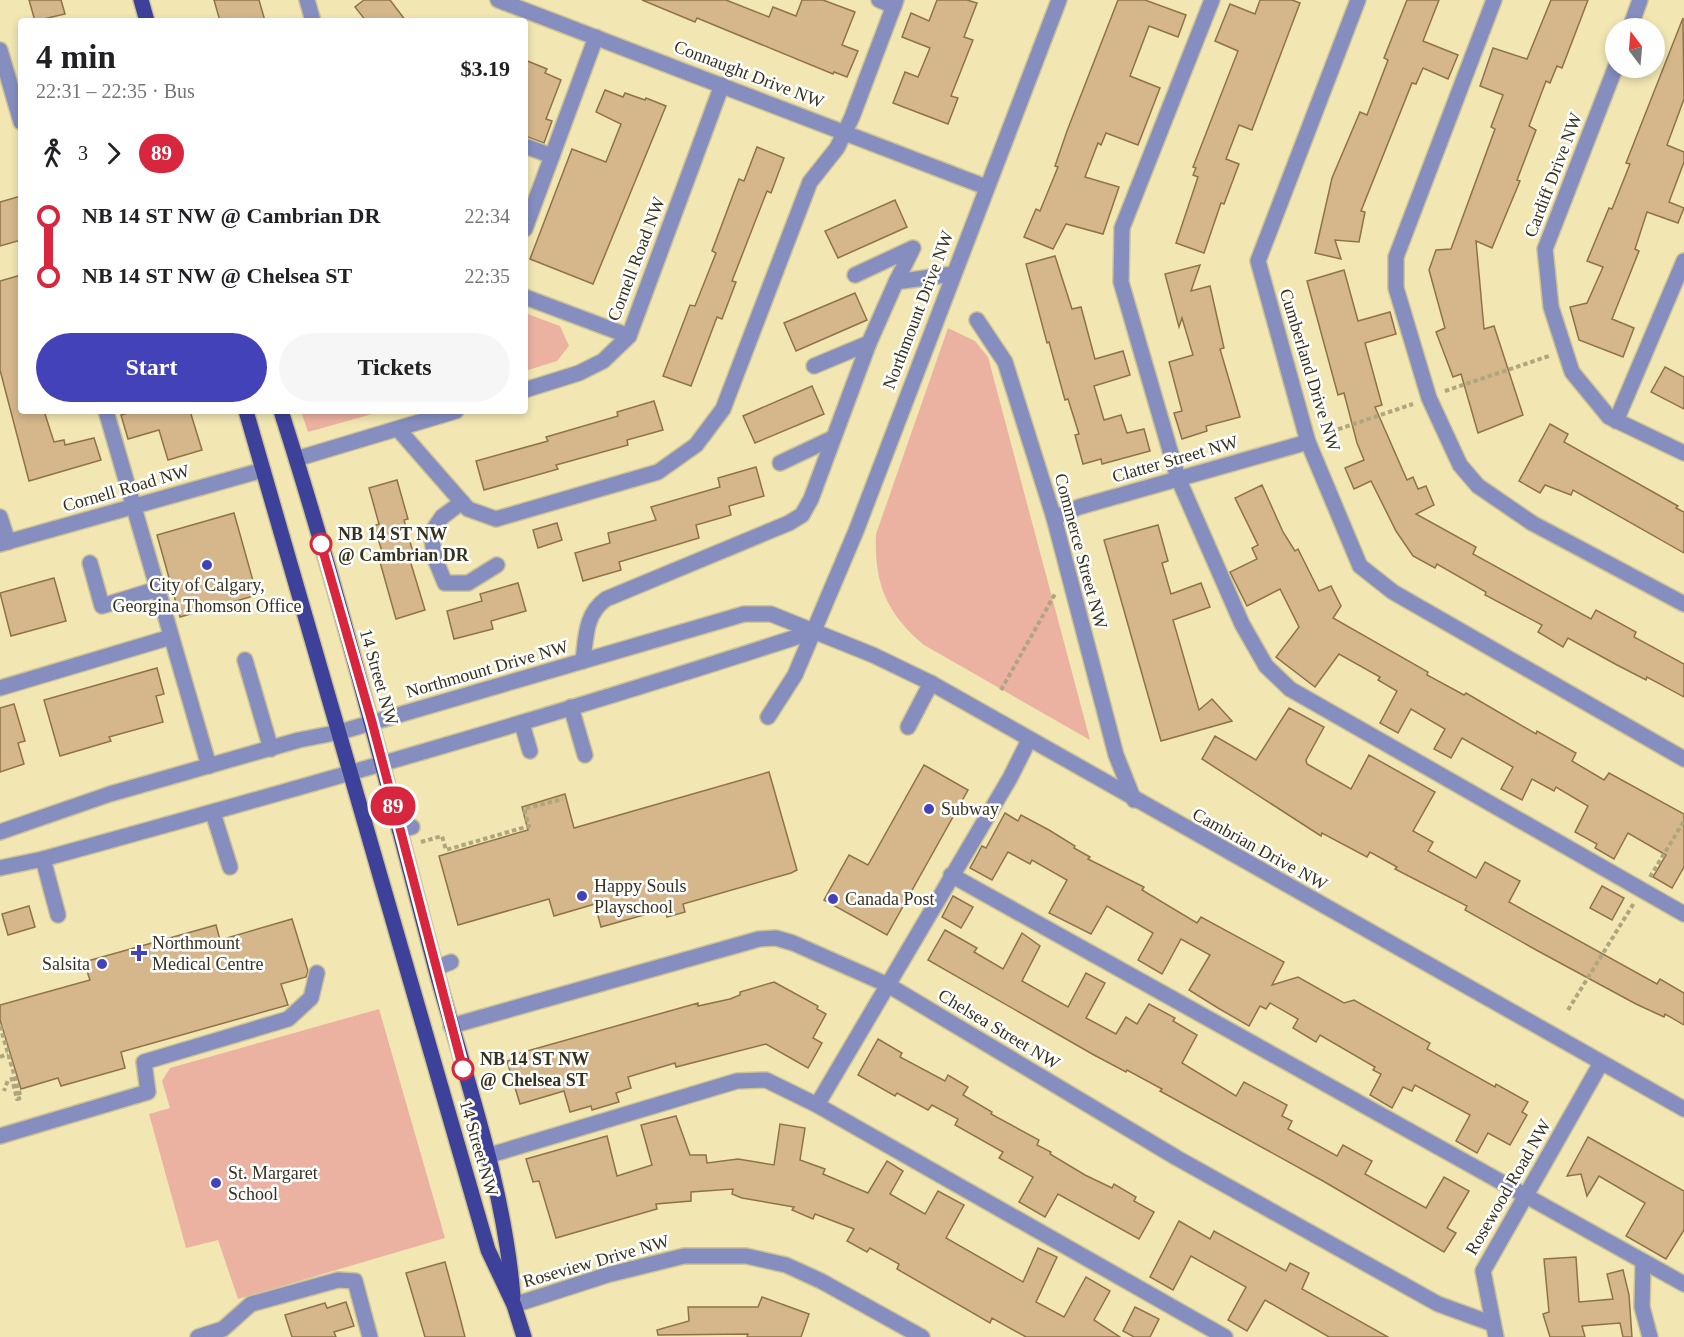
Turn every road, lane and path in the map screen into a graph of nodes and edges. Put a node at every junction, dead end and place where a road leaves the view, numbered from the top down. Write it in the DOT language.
graph roads {
  1 [pos="141,0"];
  2 [pos="307,0"];
  3 [pos="498,0"];
  4 [pos="879,0"];
  5 [pos="1059,0"];
  6 [pos="1212,0"];
  7 [pos="1358,0"];
  8 [pos="1494,0"];
  9 [pos="1640,0"];
  10 [pos="895,3"];
  11 [pos="146,18"];
  12 [pos="312,18"];
  13 [pos="1634,18"];
  14 [pos="596,37"];
  15 [pos="0,50"];
  16 [pos="1611,78"];
  17 [pos="722,85"];
  18 [pos="18,112"];
  19 [pos="845,131"];
  20 [pos="528,147"];
  21 [pos="552,156"];
  22 [pos="986,187"];
  23 [pos="528,221"];
  24 [pos="1684,261"];
  25 [pos="952,274"];
  26 [pos="855,275"];
  27 [pos="897,282"];
  28 [pos="528,298"];
  29 [pos="977,320"];
  30 [pos="629,336"];
  31 [pos="869,343"];
  32 [pos="1538,359"];
  33 [pos="814,366"];
  34 [pos="528,389"];
  35 [pos="1439,394"];
  36 [pos="1422,400"];
  37 [pos="107,414"];
  38 [pos="247,414"];
  39 [pos="282,414"];
  40 [pos="446,414"];
  41 [pos="1616,420"];
  42 [pos="398,429"];
  43 [pos="833,438"];
  44 [pos="1314,438"];
  45 [pos="1684,453"];
  46 [pos="296,459"];
  47 [pos="780,464"];
  48 [pos="263,470"];
  49 [pos="1178,478"];
  50 [pos="462,502"];
  51 [pos="133,506"];
  52 [pos="0,517"];
  53 [pos="1054,518"];
  54 [pos="4,543"];
  55 [pos="90,563"];
  56 [pos="497,565"];
  57 [pos="1068,572"];
  58 [pos="157,589"];
  59 [pos="1684,604"];
  60 [pos="812,632"];
  61 [pos="171,637"];
  62 [pos="245,660"];
  63 [pos="583,661"];
  64 [pos="930,683"];
  65 [pos="0,688"];
  66 [pos="1001,690"];
  67 [pos="571,707"];
  68 [pos="768,717"];
  69 [pos="372,722"];
  70 [pos="522,724"];
  71 [pos="908,727"];
  72 [pos="340,732"];
  73 [pos="1029,740"];
  74 [pos="271,749"];
  75 [pos="530,751"];
  76 [pos="585,755"];
  77 [pos="1684,759"];
  78 [pos="383,764"];
  79 [pos="209,766"];
  80 [pos="352,773"];
  81 [pos="563,799"];
  82 [pos="1134,800"];
  83 [pos="213,813"];
  84 [pos="1684,821"];
  85 [pos="0,832"];
  86 [pos="415,844"];
  87 [pos="43,859"];
  88 [pos="230,867"];
  89 [pos="0,868"];
  90 [pos="951,875"];
  91 [pos="1650,877"];
  92 [pos="1634,903"];
  93 [pos="1684,914"];
  94 [pos="58,915"];
  95 [pos="451,962"];
  96 [pos="436,968"];
  97 [pos="317,974"];
  98 [pos="888,985"];
  99 [pos="1568,1010"];
  100 [pos="0,1026"];
  101 [pos="451,1026"];
  102 [pos="8,1054"];
  103 [pos="0,1057"];
  104 [pos="1601,1063"];
  105 [pos="3,1091"];
  106 [pos="817,1105"];
  107 [pos="1684,1109"];
  108 [pos="0,1136"];
  109 [pos="487,1156"];
  110 [pos="1525,1196"];
  111 [pos="1643,1262"];
  112 [pos="1684,1284"];
  113 [pos="514,1305"];
  114 [pos="1494,1331"];
  115 [pos="224,1333"];
  116 [pos="198,1337"];
  117 [pos="370,1337"];
  118 [pos="524,1337"];
  119 [pos="922,1337"];
  120 [pos="1225,1337"];
  121 [pos="1650,1337"];
  1 -- 11 [label="main road"];
  2 -- 12 [label="street"];
  3 -- 14 [label="street, Connaught Drive NW"];
  4 -- 10 [label="street"];
  5 -- 22 [label="street, Northmount Drive NW"];
  6 -- 49 [label="street"];
  7 -- 44 [label="street, Cumberland Drive NW"];
  8 -- 59 [label="street"];
  9 -- 13 [label="street"];
  10 -- 19 [label="street"];
  14 -- 17 [label="street, Connaught Drive NW"];
  14 -- 21 [label="street"];
  15 -- 18 [label="street"];
  16 -- 41 [label="street, Cardiff Drive NW"];
  17 -- 19 [label="street, Connaught Drive NW"];
  17 -- 30 [label="street, Cornell Road NW"];
  19 -- 22 [label="street, Connaught Drive NW"];
  19 -- 50 [label="street"];
  20 -- 21 [label="street"];
  21 -- 23 [label="street"];
  22 -- 25 [label="street, Northmount Drive NW"];
  24 -- 41 [label="street"];
  25 -- 27 [label="street"];
  25 -- 60 [label="street, Northmount Drive NW"];
  26 -- 27 [label="street"];
  27 -- 31 [label="street"];
  28 -- 30 [label="street"];
  29 -- 53 [label="street, Commerce Street NW"];
  30 -- 34 [label="street, Cornell Road NW"];
  31 -- 33 [label="street"];
  31 -- 43 [label="street"];
  32 -- 35 [label="path"];
  36 -- 44 [label="path"];
  37 -- 51 [label="street"];
  38 -- 48 [label="main road, 14 Street NW"];
  39 -- 46 [label="main road, 14 Street NW"];
  40 -- 42 [label="street"];
  41 -- 45 [label="street, Cardiff Drive NW"];
  42 -- 46 [label="street"];
  42 -- 50 [label="street"];
  43 -- 47 [label="street"];
  43 -- 63 [label="street"];
  44 -- 49 [label="street, Clatter Street NW"];
  44 -- 77 [label="street, Cumberland Drive NW"];
  46 -- 69 [label="main road, 14 Street NW"];
  48 -- 51 [label="street, Cornell Road NW"];
  48 -- 72 [label="main road, 14 Street NW"];
  49 -- 53 [label="street, Clatter Street NW"];
  49 -- 93 [label="street"];
  50 -- 56 [label="street"];
  51 -- 54 [label="street, Cornell Road NW"];
  51 -- 58 [label="street"];
  52 -- 54 [label="street"];
  53 -- 57 [label="street, Commerce Street NW"];
  55 -- 58 [label="street"];
  57 -- 66 [label="path"];
  57 -- 82 [label="street, Commerce Street NW"];
  58 -- 61 [label="street"];
  60 -- 63 [label="street, Northmount Drive NW"];
  60 -- 64 [label="street, Cambrian Drive NW"];
  60 -- 67 [label="street"];
  60 -- 68 [label="street"];
  61 -- 65 [label="street"];
  61 -- 79 [label="street"];
  62 -- 74 [label="street"];
  63 -- 69 [label="street, Northmount Drive NW"];
  64 -- 71 [label="street"];
  64 -- 73 [label="street, Cambrian Drive NW"];
  67 -- 70 [label="street"];
  67 -- 76 [label="street"];
  69 -- 72 [label="street, Northmount Drive NW"];
  69 -- 78 [label="main road, 14 Street NW"];
  70 -- 75 [label="street"];
  70 -- 78 [label="street"];
  72 -- 74 [label="street, Northmount Drive NW"];
  72 -- 80 [label="main road, 14 Street NW"];
  73 -- 82 [label="street, Cambrian Drive NW"];
  73 -- 90 [label="street"];
  74 -- 79 [label="street, Northmount Drive NW"];
  78 -- 80 [label="street"];
  78 -- 96 [label="main road, 14 Street NW"];
  79 -- 85 [label="street, Northmount Drive NW"];
  80 -- 83 [label="street"];
  80 -- 113 [label="main road, 14 Street NW"];
  81 -- 86 [label="path"];
  82 -- 104 [label="street, Cambrian Drive NW"];
  83 -- 87 [label="street"];
  83 -- 88 [label="street"];
  84 -- 91 [label="path"];
  87 -- 89 [label="street"];
  87 -- 94 [label="street"];
  90 -- 98 [label="street"];
  90 -- 110 [label="street"];
  92 -- 99 [label="path"];
  95 -- 96 [label="street"];
  96 -- 101 [label="main road, 14 Street NW"];
  97 -- 108 [label="street"];
  98 -- 101 [label="street, Chelsea Street NW"];
  98 -- 106 [label="street"];
  98 -- 114 [label="street, Chelsea Street NW"];
  100 -- 102 [label="path"];
  101 -- 109 [label="main road, 14 Street NW"];
  102 -- 103 [label="path"];
  102 -- 105 [label="path"];
  104 -- 107 [label="street, Cambrian Drive NW"];
  104 -- 110 [label="street, Rosewood Road NW"];
  106 -- 109 [label="street"];
  106 -- 120 [label="street"];
  109 -- 113 [label="main road, 14 Street NW"];
  110 -- 111 [label="street"];
  110 -- 114 [label="street, Rosewood Road NW"];
  111 -- 112 [label="street"];
  111 -- 121 [label="street"];
  113 -- 118 [label="main road, 14 Street NW"];
  113 -- 119 [label="street, Roseview Drive NW"];
  115 -- 116 [label="street"];
  115 -- 117 [label="street"];
}
